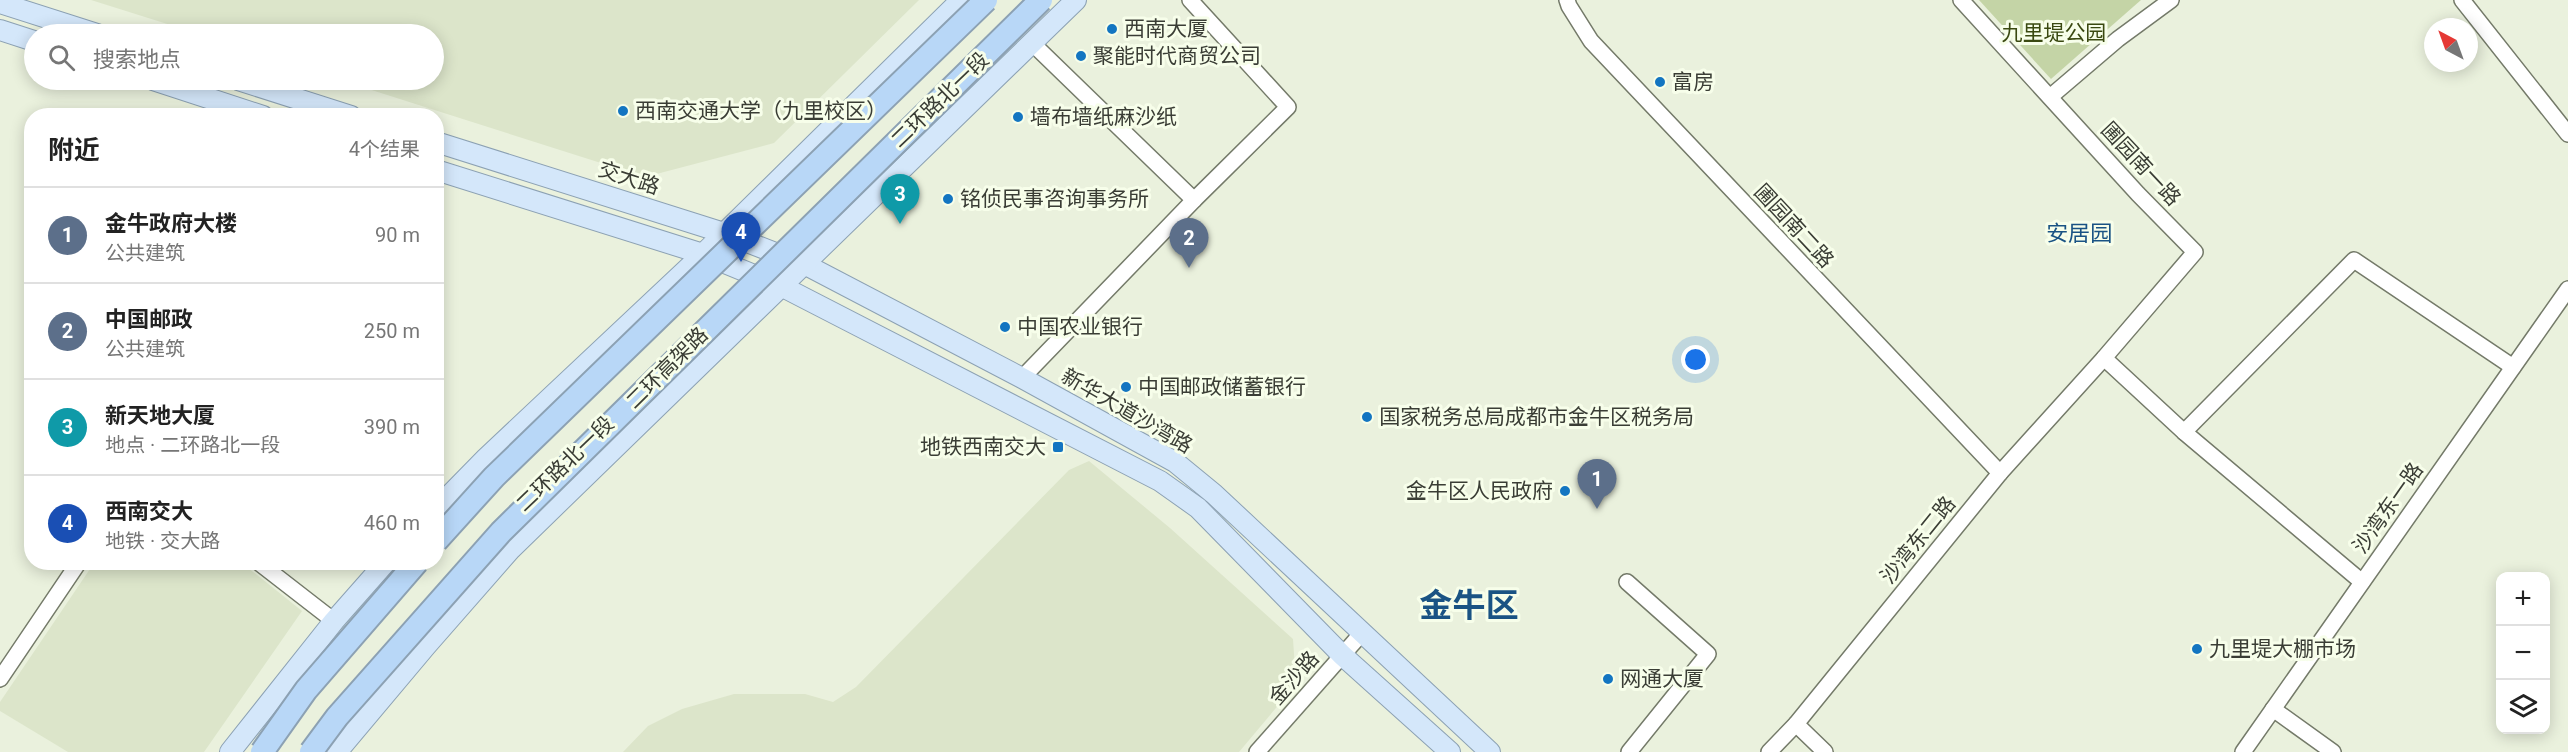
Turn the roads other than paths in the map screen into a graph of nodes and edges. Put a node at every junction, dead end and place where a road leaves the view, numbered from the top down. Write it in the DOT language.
graph roads {
  1 [pos="961,0"];
  2 [pos="986,0"];
  3 [pos="1041,0"];
  4 [pos="1076,0"];
  5 [pos="1190,0"];
  6 [pos="1567,0"];
  7 [pos="1961,0"];
  8 [pos="2171,0"];
  9 [pos="2462,0"];
  10 [pos="0,3"];
  11 [pos="66,24"];
  12 [pos="0,30"];
  13 [pos="24,38"];
  14 [pos="1032,43"];
  15 [pos="184,90"];
  16 [pos="269,90"];
  17 [pos="2050,97"];
  18 [pos="239,108"];
  19 [pos="326,108"];
  20 [pos="2568,134"];
  21 [pos="444,145"];
  22 [pos="444,174"];
  23 [pos="1194,200"];
  24 [pos="724,233"];
  25 [pos="703,255"];
  26 [pos="806,265"];
  27 [pos="783,287"];
  28 [pos="2568,289"];
  29 [pos="2104,358"];
  30 [pos="2513,367"];
  31 [pos="1022,378"];
  32 [pos="2184,432"];
  33 [pos="2000,473"];
  34 [pos="444,501"];
  35 [pos="444,532"];
  36 [pos="74,570"];
  37 [pos="268,570"];
  38 [pos="379,570"];
  39 [pos="410,570"];
  40 [pos="1627,582"];
  41 [pos="2362,582"];
  42 [pos="334,621"];
  43 [pos="1362,633"];
  44 [pos="1342,655"];
  45 [pos="0,679"];
  46 [pos="2273,709"];
  47 [pos="1796,724"];
  48 [pos="230,752"];
  49 [pos="262,752"];
  50 [pos="312,752"];
  51 [pos="338,752"];
  52 [pos="1257,752"];
  53 [pos="1450,752"];
  54 [pos="1491,752"];
  55 [pos="1629,752"];
  56 [pos="1769,752"];
  57 [pos="1825,752"];
  58 [pos="2243,752"];
  59 [pos="2333,752"];
  1 -- 24 [label="main road"];
  2 -- 35 [label="highway, 二环高架路, bridge"];
  3 -- 50 [label="highway, 二环高架路, bridge"];
  4 -- 14 [label="main road, 二环路北一段"];
  5 -- 23 [label="street"];
  6 -- 33 [label="street, 圃园南二路"];
  7 -- 17 [label="street, 圃园南一路"];
  8 -- 17 [label="street"];
  9 -- 20 [label="street"];
  10 -- 11 [label="main road"];
  12 -- 13 [label="main road"];
  14 -- 23 [label="street"];
  14 -- 26 [label="main road, 二环路北一段"];
  15 -- 18 [label="main road"];
  16 -- 19 [label="main road"];
  17 -- 29 [label="street, 圃园南一路"];
  21 -- 24 [label="main road, 交大路"];
  22 -- 25 [label="main road"];
  23 -- 31 [label="street"];
  24 -- 25 [label="main road"];
  24 -- 26 [label="main road, 交大路"];
  25 -- 27 [label="main road"];
  25 -- 34 [label="main road"];
  26 -- 27 [label="main road, 二环路北一段"];
  26 -- 31 [label="main road, 新华大道沙湾路"];
  27 -- 44 [label="main road"];
  27 -- 51 [label="main road, 二环路北一段"];
  28 -- 30 [label="street, 沙湾东一路"];
  29 -- 32 [label="street"];
  29 -- 33 [label="street, 沙湾东二路"];
  30 -- 32 [label="street"];
  30 -- 41 [label="street, 沙湾东一路"];
  31 -- 43 [label="main road, 新华大道沙湾路"];
  32 -- 41 [label="street"];
  33 -- 47 [label="street, 沙湾东二路"];
  36 -- 45 [label="street"];
  37 -- 42 [label="street"];
  38 -- 42 [label="main road"];
  39 -- 49 [label="highway, bridge"];
  40 -- 55 [label="street"];
  41 -- 46 [label="street, 沙湾东一路"];
  42 -- 48 [label="main road"];
  43 -- 44 [label="street, 金沙路"];
  43 -- 54 [label="main road, 新华大道沙湾路"];
  44 -- 52 [label="street, 金沙路"];
  44 -- 53 [label="main road"];
  46 -- 58 [label="street, 沙湾东一路"];
  46 -- 59 [label="street"];
  47 -- 56 [label="street, 沙湾东二路"];
  47 -- 57 [label="street"];
}
